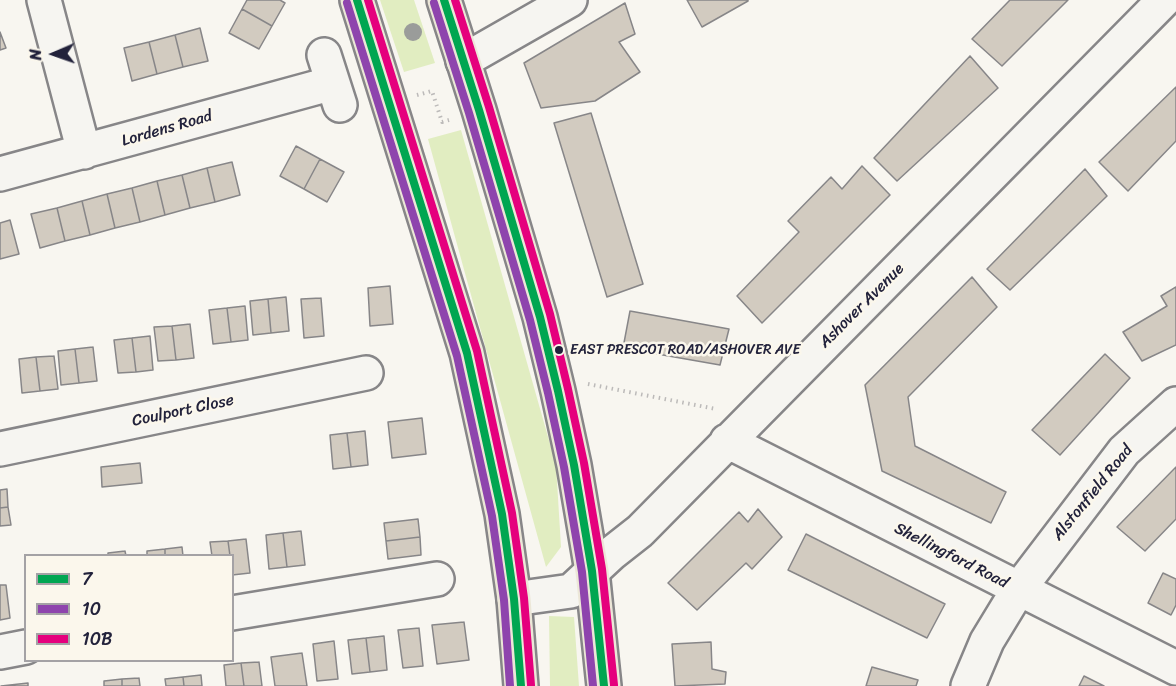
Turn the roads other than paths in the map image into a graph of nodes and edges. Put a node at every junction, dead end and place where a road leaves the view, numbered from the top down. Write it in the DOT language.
graph roads {
  1 [pos="44,0"];
  2 [pos="357,0"];
  3 [pos="444,0"];
  4 [pos="570,0"];
  5 [pos="1164,0"];
  6 [pos="463,62"];
  7 [pos="333,81"];
  8 [pos="84,152"];
  9 [pos="0,174"];
  10 [pos="366,373"];
  11 [pos="1176,404"];
  12 [pos="727,441"];
  13 [pos="0,449"];
  14 [pos="591,571"];
  15 [pos="437,579"];
  16 [pos="1018,590"];
  17 [pos="514,599"];
  18 [pos="234,613"];
  19 [pos="24,647"];
  20 [pos="0,652"];
  21 [pos="1176,668"];
  22 [pos="521,686"];
  23 [pos="604,686"];
  24 [pos="968,686"];
  1 -- 8 [label="street"];
  2 -- 17 [label="highway"];
  3 -- 6 [label="highway"];
  4 -- 6 [label="street"];
  5 -- 12 [label="street, Ashover Avenue"];
  6 -- 14 [label="highway"];
  7 -- 8 [label="street, Lordens Road"];
  8 -- 9 [label="street, Lordens Road"];
  10 -- 13 [label="street, Coulport Close"];
  11 -- 16 [label="street, Alstonfield Road"];
  12 -- 14 [label="street, Ashover Avenue"];
  12 -- 16 [label="street, Shellingford Road"];
  14 -- 17 [label="street, Ashover Avenue"];
  14 -- 23 [label="highway"];
  15 -- 18 [label="street"];
  16 -- 21 [label="street, Shellingford Road"];
  16 -- 24 [label="street, Alstonfield Road"];
  17 -- 22 [label="highway"];
  19 -- 20 [label="street"];
}
